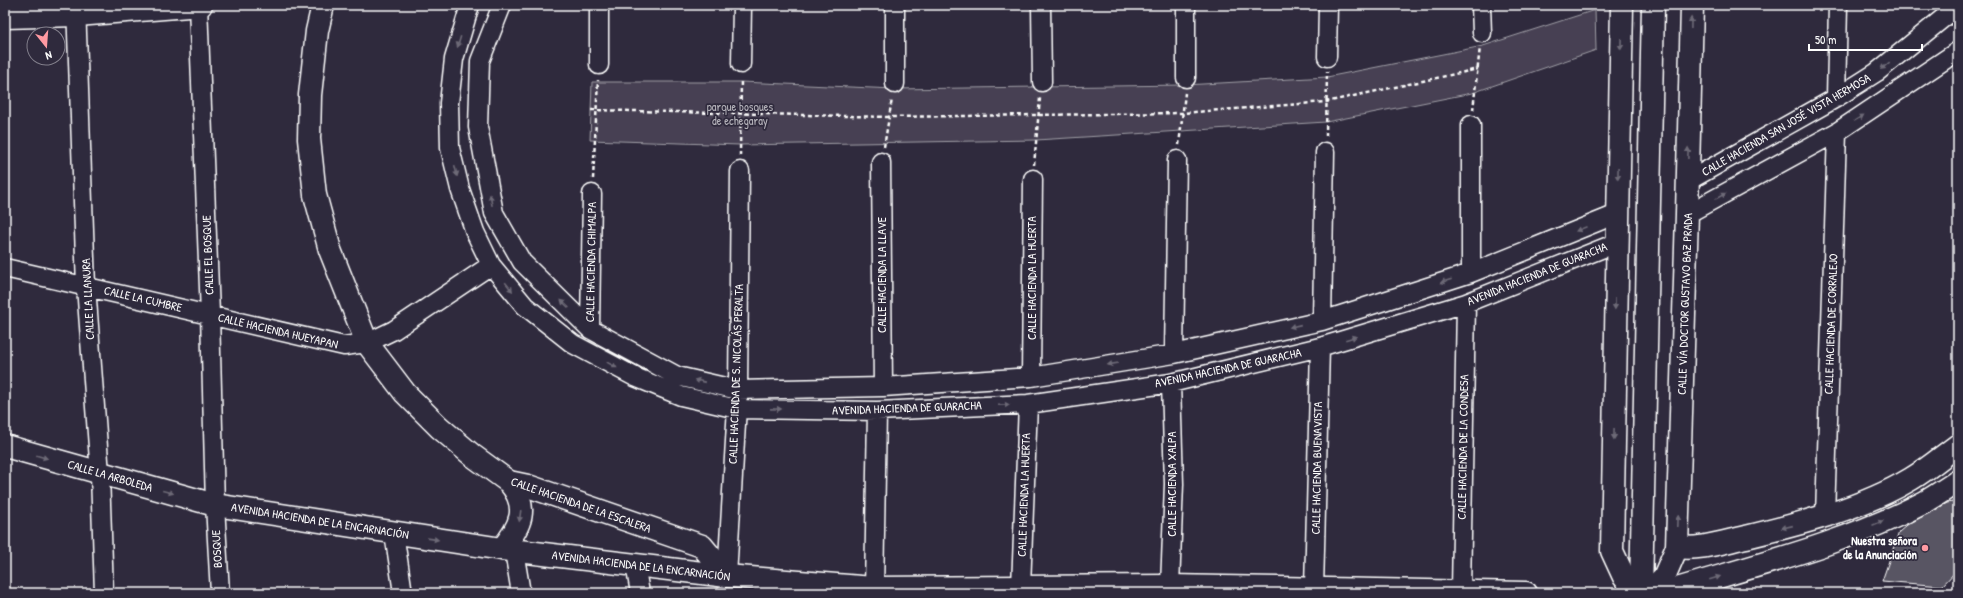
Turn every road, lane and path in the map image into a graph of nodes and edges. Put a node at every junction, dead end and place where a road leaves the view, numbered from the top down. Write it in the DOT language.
graph roads {
  1 [pos="199,5"];
  2 [pos="323,5"];
  3 [pos="470,5"];
  4 [pos="502,5"];
  5 [pos="599,5"];
  6 [pos="742,5"];
  7 [pos="895,5"];
  8 [pos="1041,5"];
  9 [pos="1186,5"];
  10 [pos="1328,5"];
  11 [pos="1481,5"];
  12 [pos="1622,5"];
  13 [pos="1653,5"];
  14 [pos="1692,5"];
  15 [pos="1838,5"];
  16 [pos="76,10"];
  17 [pos="1955,15"];
  18 [pos="5,17"];
  19 [pos="1482,33"];
  20 [pos="1958,51"];
  21 [pos="1327,57"];
  22 [pos="741,64"];
  23 [pos="599,65"];
  24 [pos="1478,69"];
  25 [pos="1186,78"];
  26 [pos="1042,82"];
  27 [pos="895,84"];
  28 [pos="1836,98"];
  29 [pos="1326,102"];
  30 [pos="591,110"];
  31 [pos="597,110"];
  32 [pos="1182,113"];
  33 [pos="741,114"];
  34 [pos="1038,116"];
  35 [pos="889,117"];
  36 [pos="1471,125"];
  37 [pos="1836,132"];
  38 [pos="1326,152"];
  39 [pos="1177,160"];
  40 [pos="881,162"];
  41 [pos="740,172"];
  42 [pos="1033,179"];
  43 [pos="1688,181"];
  44 [pos="592,194"];
  45 [pos="1617,214"];
  46 [pos="1687,214"];
  47 [pos="1616,242"];
  48 [pos="491,265"];
  49 [pos="5,268"];
  50 [pos="1471,273"];
  51 [pos="86,286"];
  52 [pos="1416,290"];
  53 [pos="1466,303"];
  54 [pos="210,314"];
  55 [pos="1424,316"];
  56 [pos="1322,320"];
  57 [pos="590,329"];
  58 [pos="366,343"];
  59 [pos="1320,347"];
  60 [pos="1174,354"];
  61 [pos="1143,359"];
  62 [pos="1064,372"];
  63 [pos="1031,377"];
  64 [pos="1171,382"];
  65 [pos="1142,386"];
  66 [pos="883,387"];
  67 [pos="738,390"];
  68 [pos="1063,399"];
  69 [pos="1028,404"];
  70 [pos="737,409"];
  71 [pos="877,411"];
  72 [pos="1958,445"];
  73 [pos="5,446"];
  74 [pos="100,474"];
  75 [pos="1912,478"];
  76 [pos="1958,481"];
  77 [pos="519,484"];
  78 [pos="1927,501"];
  79 [pos="214,505"];
  80 [pos="1825,516"];
  81 [pos="394,533"];
  82 [pos="1677,547"];
  83 [pos="508,550"];
  84 [pos="634,564"];
  85 [pos="728,576"];
  86 [pos="760,586"];
  87 [pos="1170,586"];
  88 [pos="1021,587"];
  89 [pos="1314,589"];
  90 [pos="873,590"];
  91 [pos="1461,592"];
  92 [pos="104,593"];
  93 [pos="220,593"];
  94 [pos="403,593"];
  95 [pos="520,593"];
  96 [pos="640,593"];
  97 [pos="1526,593"];
  98 [pos="1636,593"];
  99 [pos="1641,593"];
  100 [pos="1648,593"];
  101 [pos="1664,593"];
  1 -- 16 [label="main road"];
  1 -- 54 [label="street, CALLE EL BOSQUE"];
  2 -- 58 [label="main road, CALLE HACIENDA DE LA ESCALERA"];
  3 -- 48 [label="street, AVENIDA HACIENDA DE GUARACHA, one-way"];
  57 -- 4 [label="street, AVENIDA HACIENDA DE GUARACHA, one-way"];
  5 -- 23 [label="street"];
  6 -- 22 [label="street"];
  7 -- 27 [label="street"];
  8 -- 26 [label="street"];
  9 -- 25 [label="street"];
  10 -- 21 [label="street"];
  11 -- 19 [label="street"];
  12 -- 45 [label="main road, one-way"];
  13 -- 99 [label="main road"];
  43 -- 14 [label="main road, CALLE VÍA DOCTOR GUSTAVO BAZ PRADA, one-way"];
  15 -- 28 [label="street"];
  16 -- 18 [label="main road"];
  16 -- 51 [label="street, CALLE LA LLANURA"];
  17 -- 28 [label="street, CALLE HACIENDA SAN JOSÉ VISTA HERMOSA, one-way"];
  19 -- 24 [label="path"];
  37 -- 20 [label="street, one-way"];
  21 -- 29 [label="path"];
  22 -- 33 [label="path"];
  23 -- 31 [label="path"];
  24 -- 29 [label="path"];
  24 -- 36 [label="path"];
  25 -- 32 [label="path"];
  26 -- 34 [label="path"];
  27 -- 35 [label="path"];
  28 -- 43 [label="street, CALLE HACIENDA SAN JOSÉ VISTA HERMOSA"];
  29 -- 32 [label="path"];
  29 -- 38 [label="path"];
  30 -- 31 [label="path"];
  31 -- 33 [label="path"];
  31 -- 44 [label="path"];
  32 -- 34 [label="path"];
  32 -- 39 [label="path"];
  33 -- 35 [label="path"];
  33 -- 41 [label="path"];
  34 -- 35 [label="path"];
  34 -- 42 [label="path"];
  35 -- 40 [label="path"];
  36 -- 50 [label="street"];
  46 -- 37 [label="street, one-way"];
  37 -- 80 [label="street, CALLE HACIENDA DE CORRALEJO"];
  38 -- 56 [label="street"];
  39 -- 60 [label="street"];
  40 -- 66 [label="street, CALLE HACIENDA LA LLAVE"];
  41 -- 67 [label="street, CALLE HACIENDA DE S. NICOLÁS PERALTA"];
  42 -- 63 [label="street, CALLE HACIENDA LA HUERTA"];
  43 -- 46 [label="main road, CALLE VÍA DOCTOR GUSTAVO BAZ PRADA"];
  44 -- 57 [label="street, CALLE HACIENDA CHIMALPA"];
  45 -- 47 [label="main road"];
  45 -- 50 [label="street, AVENIDA HACIENDA DE GUARACHA, one-way"];
  82 -- 46 [label="main road, CALLE VÍA DOCTOR GUSTAVO BAZ PRADA, one-way"];
  47 -- 53 [label="street, AVENIDA HACIENDA DE GUARACHA"];
  47 -- 98 [label="main road, one-way"];
  48 -- 58 [label="street, CALLE HACIENDA HUEYAPAN"];
  48 -- 70 [label="street, AVENIDA HACIENDA DE GUARACHA, one-way"];
  49 -- 51 [label="street, CALLE LA CUMBRE"];
  50 -- 52 [label="street, AVENIDA HACIENDA DE GUARACHA, one-way"];
  51 -- 54 [label="street, CALLE LA CUMBRE"];
  51 -- 74 [label="street, CALLE LA LLANURA"];
  52 -- 55 [label="street"];
  52 -- 56 [label="street, AVENIDA HACIENDA DE GUARACHA"];
  53 -- 55 [label="street, AVENIDA HACIENDA DE GUARACHA"];
  53 -- 91 [label="street, CALLE HACIENDA DE LA CONDESA"];
  54 -- 58 [label="street, CALLE HACIENDA HUEYAPAN"];
  54 -- 79 [label="street, CALLE EL BOSQUE"];
  59 -- 55 [label="street, AVENIDA HACIENDA DE GUARACHA, one-way"];
  56 -- 60 [label="street, AVENIDA HACIENDA DE GUARACHA, one-way"];
  67 -- 57 [label="street, AVENIDA HACIENDA DE GUARACHA, one-way"];
  58 -- 77 [label="main road, CALLE HACIENDA DE LA ESCALERA"];
  59 -- 64 [label="street, AVENIDA HACIENDA DE GUARACHA"];
  59 -- 89 [label="street, CALLE HACIENDA BUENAVISTA"];
  60 -- 61 [label="street, AVENIDA HACIENDA DE GUARACHA"];
  61 -- 62 [label="street, AVENIDA HACIENDA DE GUARACHA, one-way"];
  61 -- 65 [label="street"];
  62 -- 63 [label="street, AVENIDA HACIENDA DE GUARACHA"];
  62 -- 68 [label="street"];
  63 -- 66 [label="street, AVENIDA HACIENDA DE GUARACHA"];
  64 -- 65 [label="street, AVENIDA HACIENDA DE GUARACHA"];
  64 -- 87 [label="street, CALLE HACIENDA XALPA"];
  65 -- 68 [label="street, AVENIDA HACIENDA DE GUARACHA"];
  66 -- 67 [label="street, AVENIDA HACIENDA DE GUARACHA"];
  67 -- 70 [label="street, CALLE HACIENDA DE S. NICOLÁS PERALTA"];
  68 -- 69 [label="street, AVENIDA HACIENDA DE GUARACHA"];
  71 -- 69 [label="street, AVENIDA HACIENDA DE GUARACHA, one-way"];
  69 -- 88 [label="street, CALLE HACIENDA LA HUERTA"];
  70 -- 71 [label="street, AVENIDA HACIENDA DE GUARACHA, one-way"];
  70 -- 85 [label="street, CALLE HACIENDA DE S. NICOLÁS PERALTA"];
  71 -- 90 [label="street"];
  72 -- 75 [label="main road"];
  73 -- 74 [label="main road, CALLE LA ARBOLEDA, one-way"];
  74 -- 79 [label="main road, CALLE LA ARBOLEDA, one-way"];
  74 -- 92 [label="street, CALLE LA LLANURA"];
  75 -- 78 [label="main road"];
  75 -- 80 [label="main road"];
  76 -- 78 [label="main road"];
  77 -- 83 [label="main road"];
  77 -- 85 [label="main road, CALLE HACIENDA DE LA ESCALERA"];
  101 -- 78 [label="main road, one-way"];
  79 -- 81 [label="main road, AVENIDA HACIENDA DE LA ENCARNACIÓN"];
  79 -- 93 [label="street, BOSQUE"];
  80 -- 82 [label="main road, one-way"];
  81 -- 83 [label="main road, AVENIDA HACIENDA DE LA ENCARNACIÓN, one-way"];
  81 -- 94 [label="street"];
  82 -- 100 [label="main road, CALLE VÍA DOCTOR GUSTAVO BAZ PRADA"];
  83 -- 84 [label="main road, AVENIDA HACIENDA DE LA ENCARNACIÓN"];
  83 -- 95 [label="street"];
  84 -- 85 [label="main road, AVENIDA HACIENDA DE LA ENCARNACIÓN"];
  84 -- 96 [label="street"];
  85 -- 86 [label="main road, AVENIDA HACIENDA DE LA ENCARNACIÓN"];
  86 -- 90 [label="main road, AVENIDA HACIENDA DE LA ENCARNACIÓN"];
  87 -- 88 [label="main road, AVENIDA HACIENDA DE LA ENCARNACIÓN"];
  87 -- 89 [label="main road, AVENIDA HACIENDA DE LA ENCARNACIÓN"];
  88 -- 90 [label="main road, AVENIDA HACIENDA DE LA ENCARNACIÓN"];
  89 -- 91 [label="main road, AVENIDA HACIENDA DE LA ENCARNACIÓN"];
  91 -- 97 [label="main road, AVENIDA HACIENDA DE LA ENCARNACIÓN"];
}
